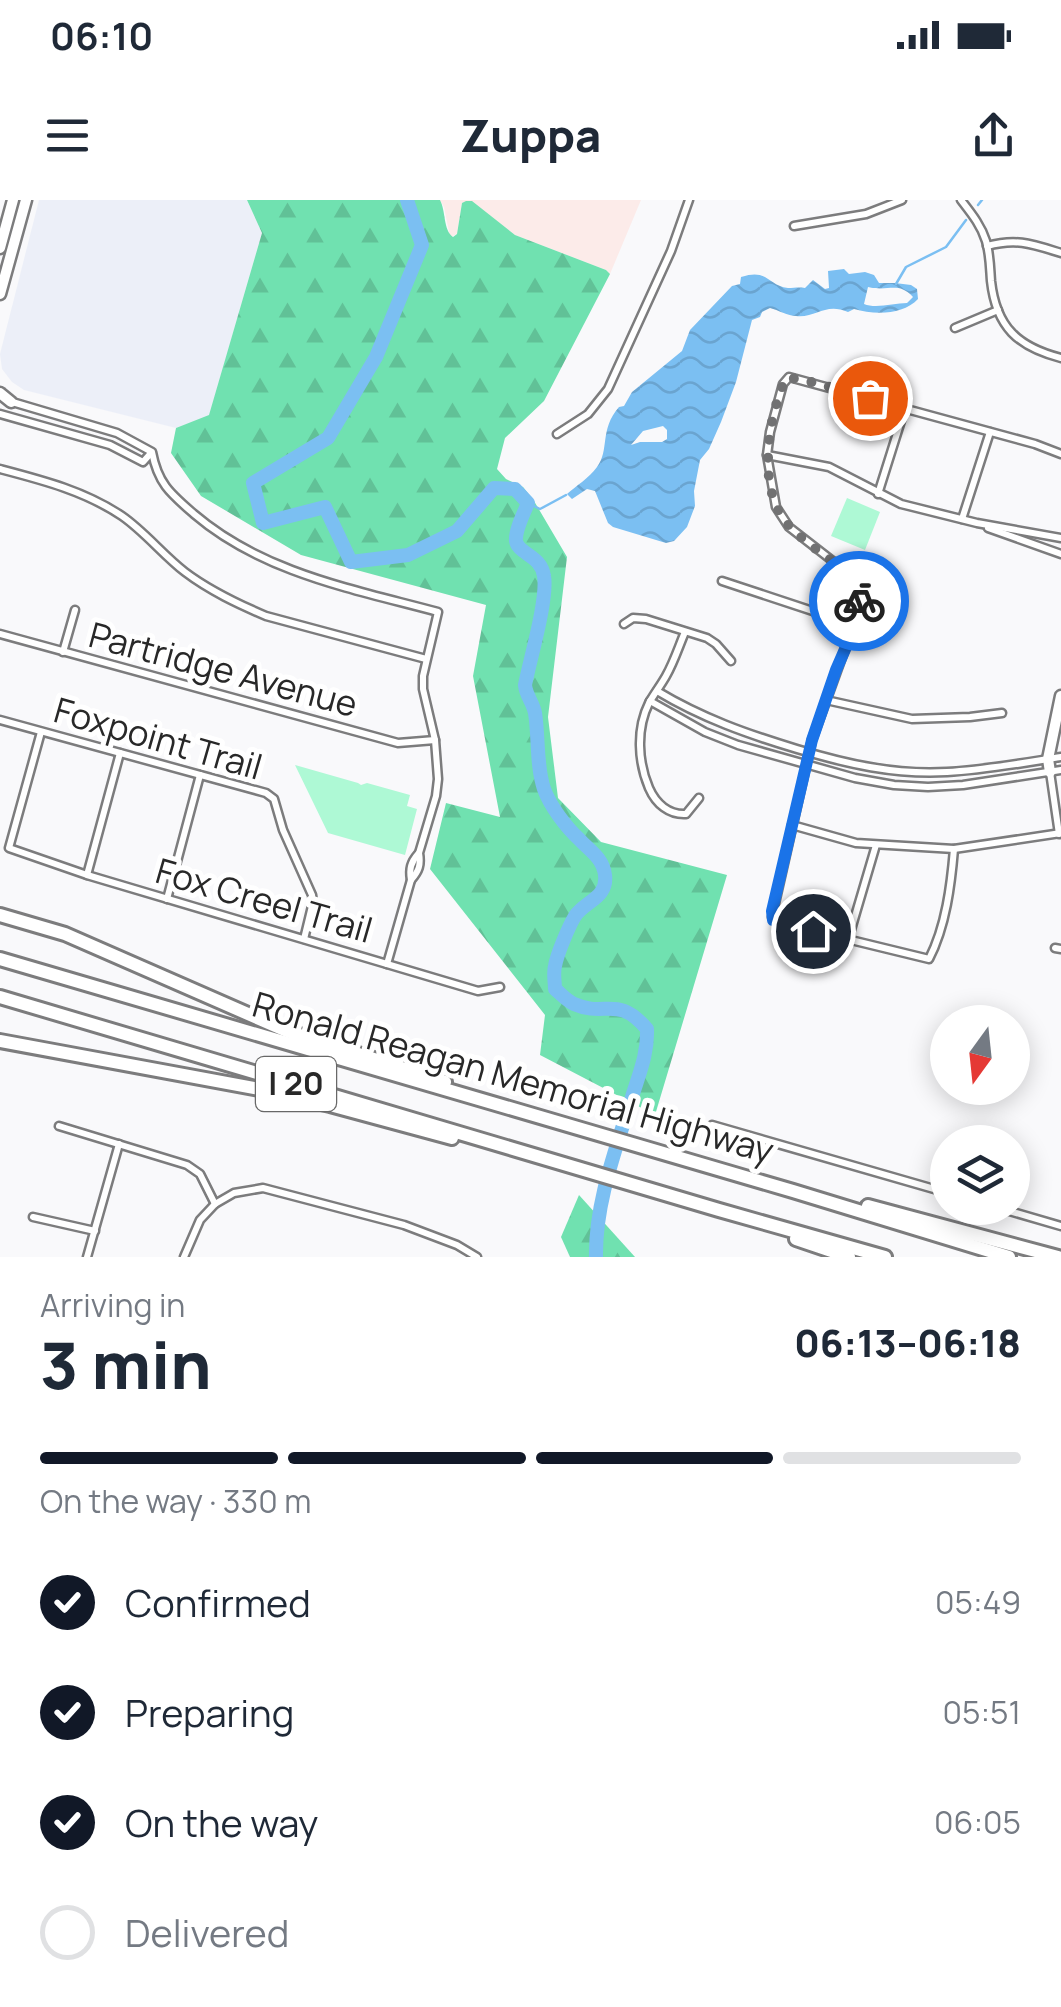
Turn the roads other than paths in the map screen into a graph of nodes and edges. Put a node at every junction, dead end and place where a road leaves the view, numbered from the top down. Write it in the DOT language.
graph roads {
  1 [pos="14,200"];
  2 [pos="26,200"];
  3 [pos="690,200"];
  4 [pos="902,200"];
  5 [pos="961,200"];
  6 [pos="794,226"];
  7 [pos="987,246"];
  8 [pos="0,248"];
  9 [pos="1061,253"];
  10 [pos="0,294"];
  11 [pos="998,310"];
  12 [pos="955,328"];
  13 [pos="1061,358"];
  14 [pos="4,398"];
  15 [pos="905,408"];
  16 [pos="0,414"];
  17 [pos="990,432"];
  18 [pos="557,434"];
  19 [pos="152,452"];
  20 [pos="1061,454"];
  21 [pos="767,456"];
  22 [pos="0,470"];
  23 [pos="878,494"];
  24 [pos="962,520"];
  25 [pos="977,524"];
  26 [pos="1061,538"];
  27 [pos="1061,554"];
  28 [pos="722,580"];
  29 [pos="75,610"];
  30 [pos="624,624"];
  31 [pos="855,625"];
  32 [pos="684,632"];
  33 [pos="0,634"];
  34 [pos="63,652"];
  35 [pos="426,659"];
  36 [pos="731,662"];
  37 [pos="657,691"];
  38 [pos="1061,696"];
  39 [pos="826,700"];
  40 [pos="650,701"];
  41 [pos="1002,713"];
  42 [pos="0,720"];
  43 [pos="41,732"];
  44 [pos="435,740"];
  45 [pos="809,752"];
  46 [pos="120,753"];
  47 [pos="1061,758"];
  48 [pos="806,765"];
  49 [pos="1053,767"];
  50 [pos="200,775"];
  51 [pos="699,798"];
  52 [pos="792,825"];
  53 [pos="1060,834"];
  54 [pos="876,845"];
  55 [pos="954,849"];
  56 [pos="87,874"];
  57 [pos="167,899"];
  58 [pos="0,915"];
  59 [pos="304,939"];
  60 [pos="848,940"];
  61 [pos="0,959"];
  62 [pos="387,964"];
  63 [pos="500,986"];
  64 [pos="0,996"];
  65 [pos="0,1041"];
  66 [pos="518,1110"];
  67 [pos="712,1124"];
  68 [pos="59,1126"];
  69 [pos="119,1144"];
  70 [pos="541,1158"];
  71 [pos="930,1188"];
  72 [pos="793,1191"];
  73 [pos="216,1204"];
  74 [pos="718,1210"];
  75 [pos="33,1217"];
  76 [pos="1030,1217"];
  77 [pos="1061,1226"];
  78 [pos="94,1232"];
  79 [pos="87,1257"];
  80 [pos="184,1257"];
  81 [pos="477,1257"];
  82 [pos="850,1257"];
  83 [pos="885,1257"];
  84 [pos="1010,1257"];
  85 [pos="1058,1257"];
  1 -- 8 [label="main road"];
  2 -- 10 [label="main road"];
  3 -- 18 [label="street"];
  4 -- 6 [label="street"];
  5 -- 7 [label="street"];
  7 -- 9 [label="street"];
  7 -- 11 [label="street"];
  11 -- 12 [label="street"];
  11 -- 13 [label="street"];
  14 -- 19 [label="street"];
  15 -- 17 [label="street"];
  15 -- 21 [label="street"];
  15 -- 23 [label="street"];
  16 -- 19 [label="street"];
  17 -- 20 [label="street"];
  17 -- 24 [label="street"];
  19 -- 35 [label="street"];
  21 -- 23 [label="street"];
  21 -- 31 [label="street"];
  22 -- 35 [label="street"];
  23 -- 24 [label="street"];
  24 -- 25 [label="street"];
  25 -- 26 [label="street"];
  25 -- 27 [label="street"];
  28 -- 31 [label="street"];
  29 -- 34 [label="street"];
  30 -- 32 [label="street"];
  31 -- 39 [label="street"];
  32 -- 36 [label="street"];
  32 -- 37 [label="street"];
  33 -- 34 [label="street, Partridge Avenue"];
  34 -- 44 [label="street, Partridge Avenue"];
  35 -- 44 [label="street"];
  37 -- 40 [label="street"];
  37 -- 45 [label="street"];
  38 -- 49 [label="main road"];
  39 -- 41 [label="street"];
  39 -- 45 [label="street"];
  40 -- 48 [label="street"];
  40 -- 51 [label="street"];
  42 -- 43 [label="street, Foxpoint Trail"];
  43 -- 46 [label="street, Foxpoint Trail"];
  43 -- 56 [label="street, Fox Creel Trail"];
  44 -- 62 [label="street"];
  45 -- 48 [label="street"];
  45 -- 49 [label="street"];
  46 -- 50 [label="street, Foxpoint Trail"];
  46 -- 56 [label="street"];
  47 -- 49 [label="street"];
  48 -- 49 [label="street"];
  48 -- 52 [label="street"];
  49 -- 53 [label="street"];
  50 -- 57 [label="street"];
  50 -- 59 [label="street, Foxpoint Trail"];
  52 -- 54 [label="street"];
  52 -- 60 [label="street"];
  53 -- 55 [label="street"];
  54 -- 55 [label="street"];
  54 -- 60 [label="street"];
  55 -- 60 [label="street"];
  56 -- 57 [label="street, Fox Creel Trail"];
  57 -- 59 [label="street, Fox Creel Trail"];
  58 -- 66 [label="highway"];
  59 -- 62 [label="street, Fox Creel Trail"];
  61 -- 66 [label="highway, Ronald Reagan Memorial Highway / I 20"];
  62 -- 63 [label="street, Fox Creel Trail"];
  64 -- 70 [label="highway, Ronald Reagan Memorial Highway / I 20"];
  65 -- 70 [label="highway"];
  66 -- 72 [label="highway, Ronald Reagan Memorial Highway / I 20"];
  67 -- 71 [label="street"];
  68 -- 69 [label="street"];
  69 -- 73 [label="street"];
  69 -- 78 [label="street"];
  70 -- 74 [label="highway, Ronald Reagan Memorial Highway / I 20"];
  72 -- 84 [label="highway, Ronald Reagan Memorial Highway / I 20"];
  72 -- 85 [label="highway"];
  73 -- 80 [label="street"];
  73 -- 81 [label="street"];
  74 -- 82 [label="highway"];
  74 -- 83 [label="highway, Ronald Reagan Memorial Highway / I 20"];
  75 -- 78 [label="street"];
  76 -- 77 [label="street"];
  78 -- 79 [label="street"];
}
